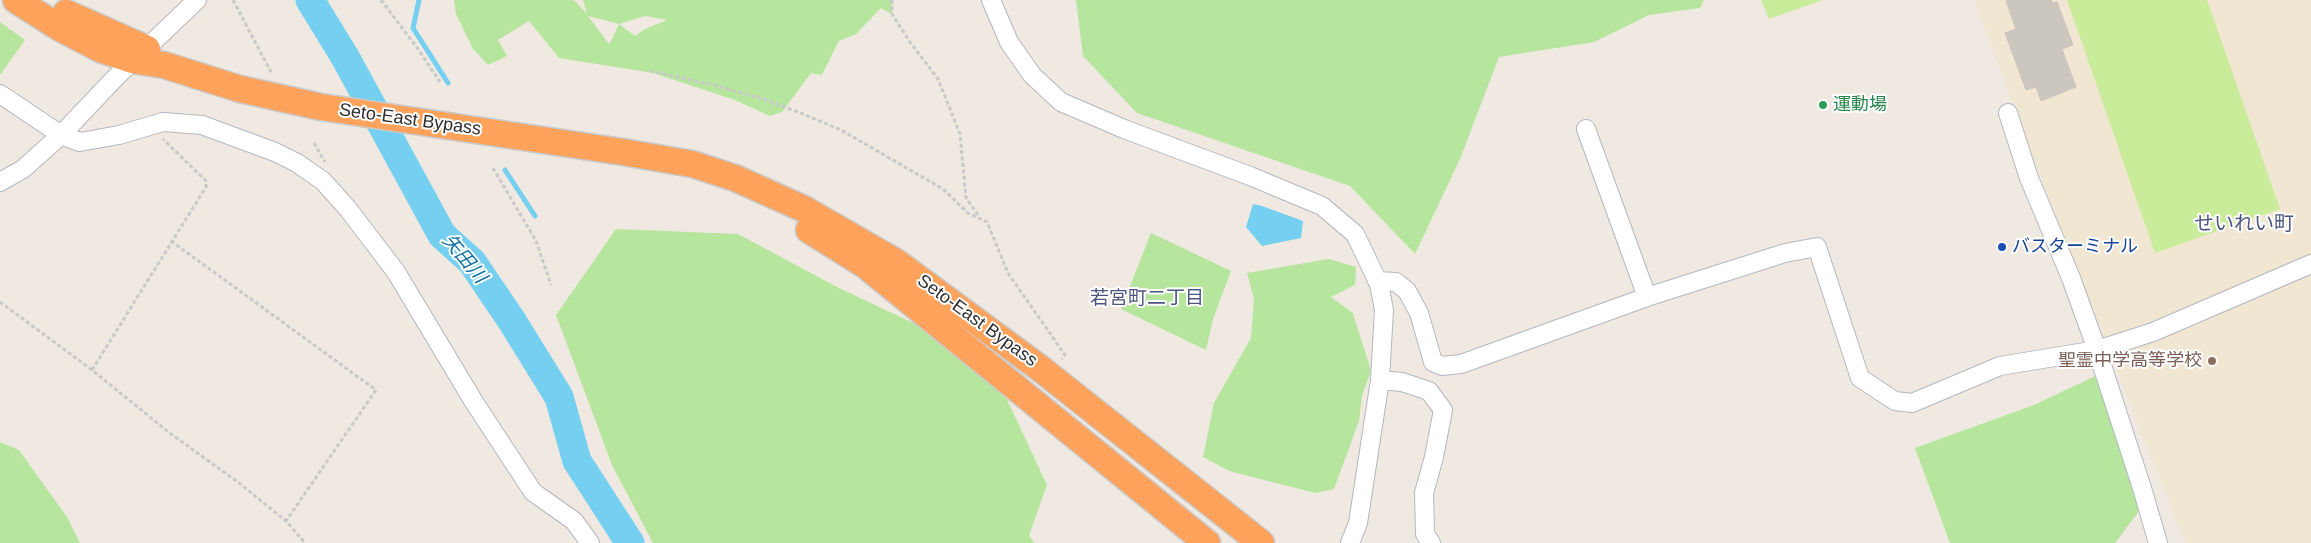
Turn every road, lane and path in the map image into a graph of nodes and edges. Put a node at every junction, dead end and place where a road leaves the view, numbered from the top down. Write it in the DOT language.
graph roads {
  1 [pos="197,0"];
  2 [pos="233,0"];
  3 [pos="380,0"];
  4 [pos="892,0"];
  5 [pos="991,0"];
  6 [pos="31,3"];
  7 [pos="148,58"];
  8 [pos="650,70"];
  9 [pos="271,72"];
  10 [pos="440,82"];
  11 [pos="0,94"];
  12 [pos="2008,113"];
  13 [pos="150,126"];
  14 [pos="1586,128"];
  15 [pos="60,135"];
  16 [pos="659,159"];
  17 [pos="493,168"];
  18 [pos="0,182"];
  19 [pos="981,218"];
  20 [pos="171,241"];
  21 [pos="2311,264"];
  22 [pos="1377,281"];
  23 [pos="551,285"];
  24 [pos="1647,297"];
  25 [pos="0,302"];
  26 [pos="2097,350"];
  27 [pos="92,370"];
  28 [pos="1050,376"];
  29 [pos="1380,380"];
  30 [pos="286,521"];
  31 [pos="304,543"];
  32 [pos="590,543"];
  33 [pos="1207,543"];
  34 [pos="1261,543"];
  35 [pos="1350,543"];
  36 [pos="1431,543"];
  37 [pos="2158,543"];
  1 -- 7 [label="street"];
  2 -- 9 [label="path"];
  3 -- 10 [label="path"];
  4 -- 19 [label="path"];
  5 -- 22 [label="street"];
  6 -- 7 [label="highway, Seto-East Bypass"];
  6 -- 7 [label="highway, Seto-East Bypass"];
  7 -- 15 [label="street"];
  7 -- 16 [label="highway, Seto-East Bypass"];
  8 -- 19 [label="path"];
  11 -- 15 [label="street"];
  12 -- 26 [label="street"];
  13 -- 15 [label="street"];
  13 -- 20 [label="path"];
  13 -- 32 [label="street"];
  14 -- 24 [label="street"];
  15 -- 18 [label="street"];
  16 -- 28 [label="highway, Seto-East Bypass"];
  16 -- 33 [label="highway, Seto-East Bypass"];
  17 -- 23 [label="path"];
  19 -- 28 [label="path"];
  20 -- 27 [label="path"];
  20 -- 30 [label="path"];
  21 -- 26 [label="street"];
  22 -- 24 [label="street"];
  22 -- 29 [label="street"];
  24 -- 26 [label="street"];
  25 -- 27 [label="path"];
  26 -- 37 [label="street"];
  27 -- 30 [label="path"];
  28 -- 34 [label="highway, Seto-East Bypass"];
  29 -- 35 [label="street"];
  29 -- 36 [label="street"];
  30 -- 31 [label="path"];
}
